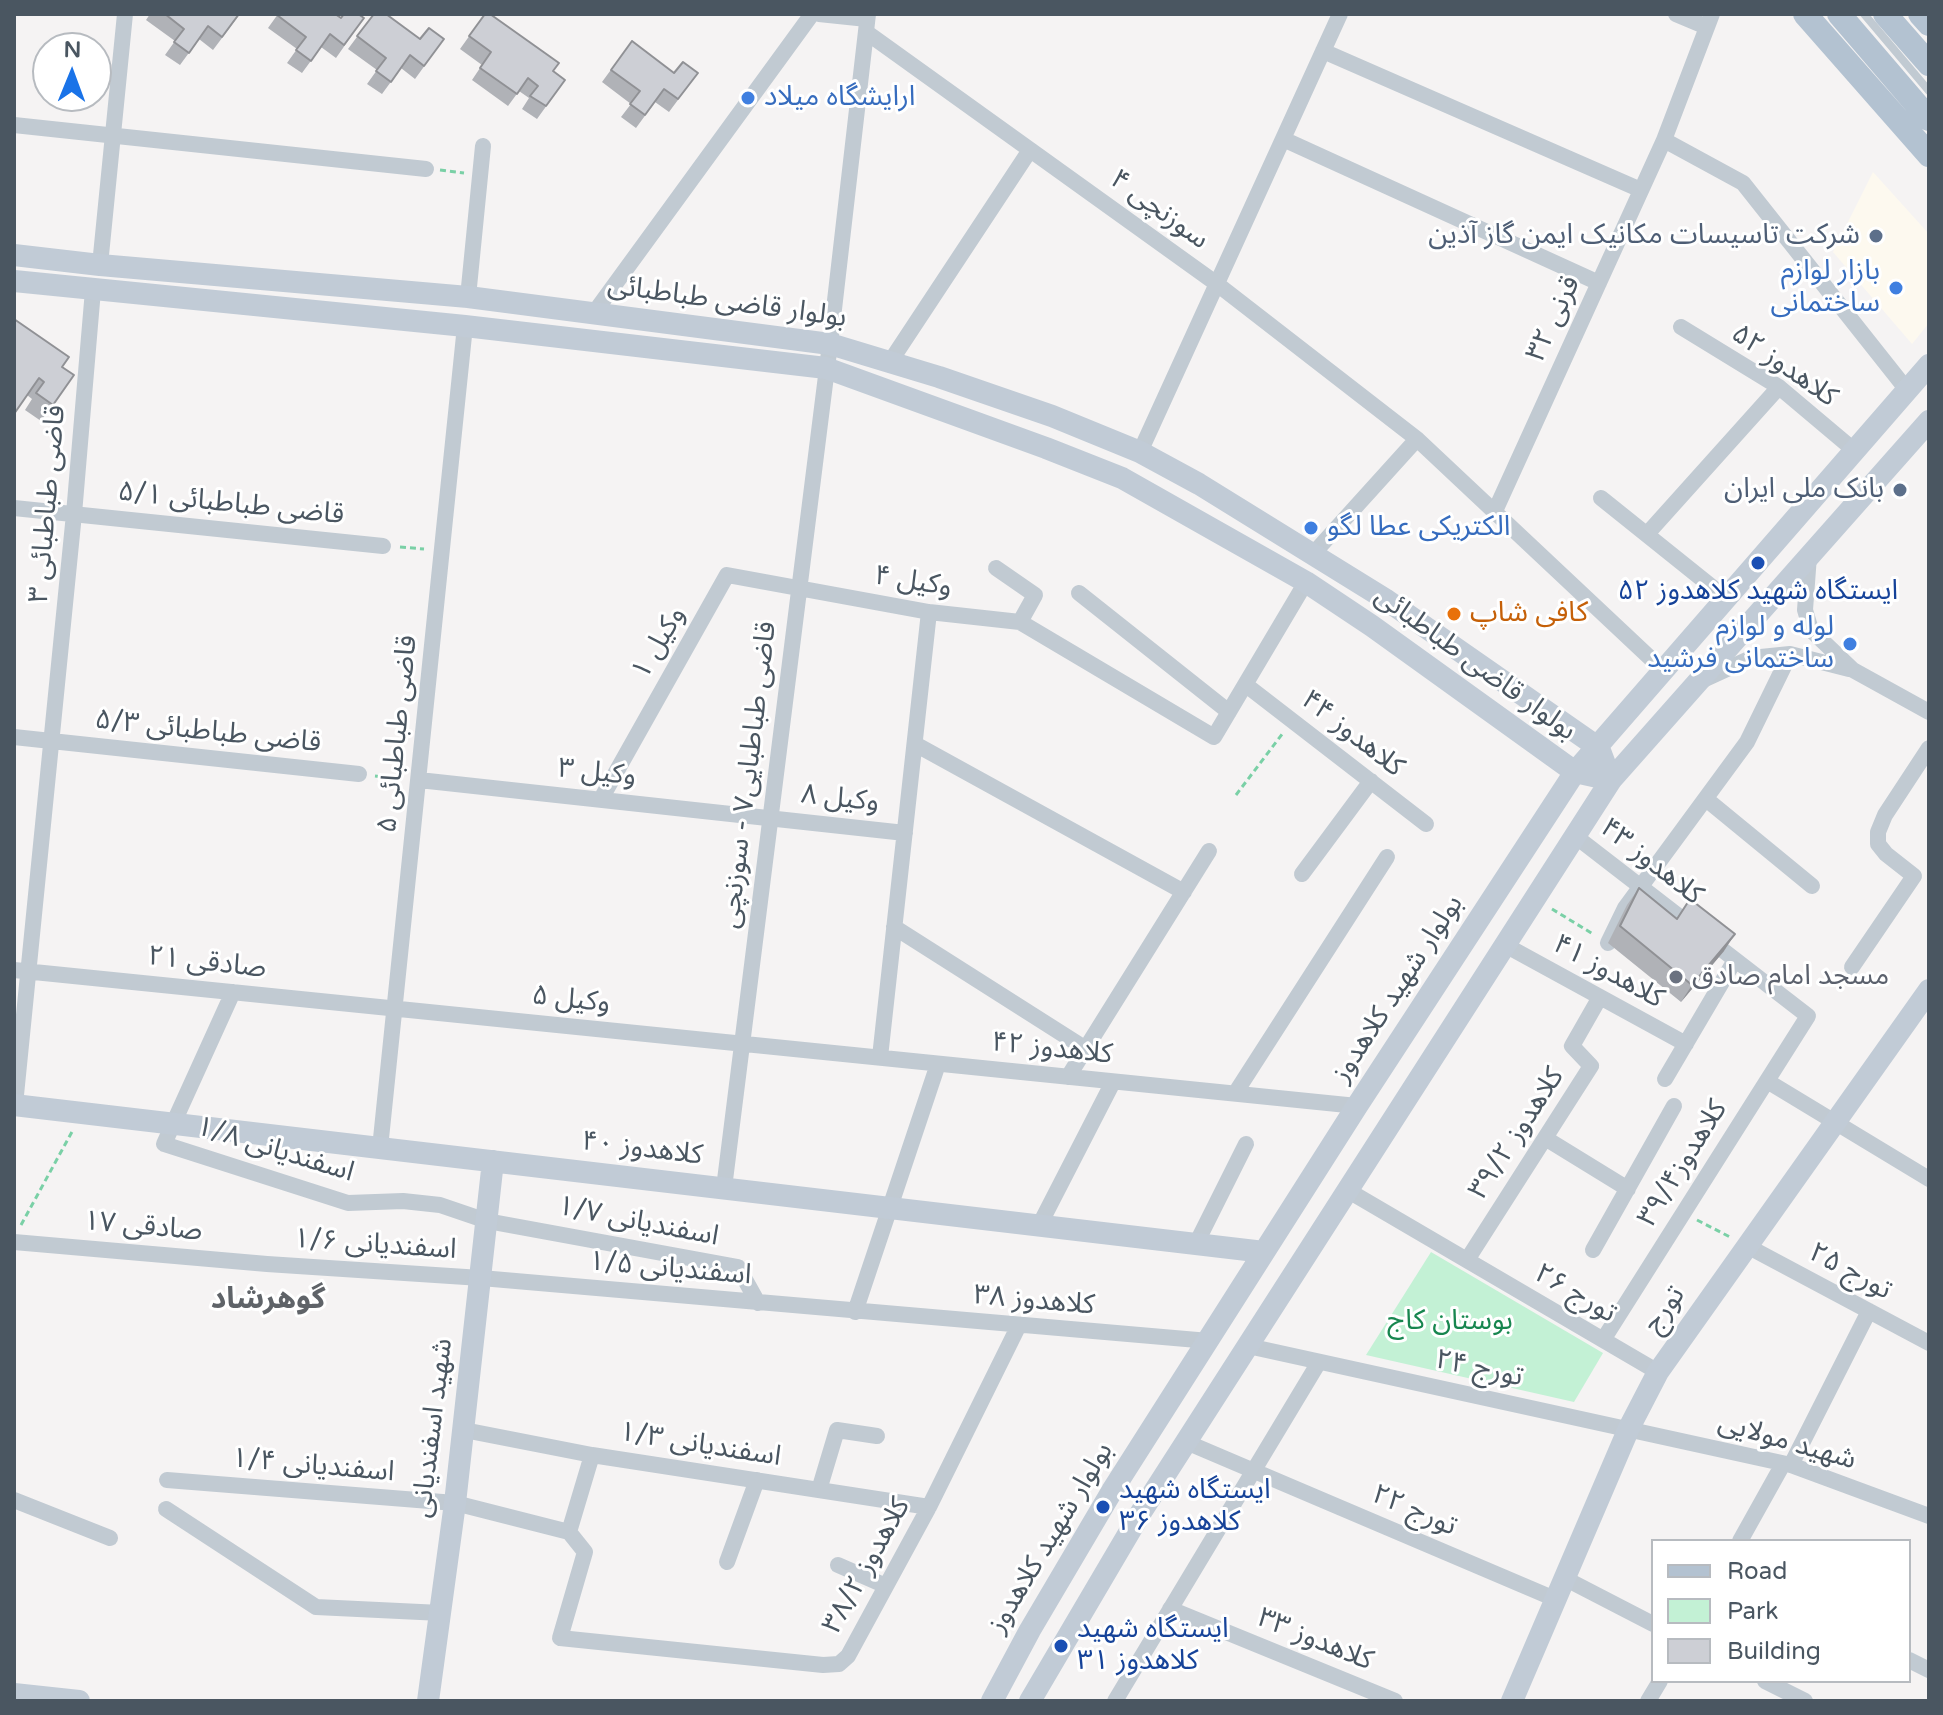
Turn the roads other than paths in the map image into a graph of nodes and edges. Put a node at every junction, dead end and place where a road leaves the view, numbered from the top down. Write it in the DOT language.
graph roads {
  1 [pos="125,14"];
  2 [pos="812,14"];
  3 [pos="819,14"];
  4 [pos="1340,14"];
  5 [pos="1676,14"];
  6 [pos="1805,14"];
  7 [pos="1839,14"];
  8 [pos="1864,14"];
  9 [pos="1920,14"];
  10 [pos="1890,17"];
  11 [pos="867,21"];
  12 [pos="1710,21"];
  13 [pos="1929,24"];
  14 [pos="1323,51"];
  15 [pos="1929,64"];
  16 [pos="1929,91"];
  17 [pos="1929,119"];
  18 [pos="14,125"];
  19 [pos="112,135"];
  20 [pos="1283,139"];
  21 [pos="1664,140"];
  22 [pos="483,146"];
  23 [pos="1030,150"];
  24 [pos="1929,155"];
  25 [pos="426,169"];
  26 [pos="1641,190"];
  27 [pos="14,255"];
  28 [pos="100,265"];
  29 [pos="14,281"];
  30 [pos="1599,283"];
  31 [pos="1217,284"];
  32 [pos="93,290"];
  33 [pos="468,297"];
  34 [pos="594,313"];
  35 [pos="465,326"];
  36 [pos="1681,327"];
  37 [pos="830,344"];
  38 [pos="890,362"];
  39 [pos="1929,365"];
  40 [pos="826,368"];
  41 [pos="1779,387"];
  42 [pos="1907,390"];
  43 [pos="1929,421"];
  44 [pos="1417,439"];
  45 [pos="1855,451"];
  46 [pos="1140,452"];
  47 [pos="1601,498"];
  48 [pos="14,508"];
  49 [pos="1495,511"];
  50 [pos="74,514"];
  51 [pos="1647,534"];
  52 [pos="383,546"];
  53 [pos="1313,554"];
  54 [pos="1809,556"];
  55 [pos="996,568"];
  56 [pos="1306,582"];
  57 [pos="798,589"];
  58 [pos="1079,593"];
  59 [pos="1727,599"];
  60 [pos="929,612"];
  61 [pos="1020,622"];
  62 [pos="1790,654"];
  63 [pos="1853,670"];
  64 [pos="1664,671"];
  65 [pos="1698,682"];
  66 [pos="1246,685"];
  67 [pos="1928,710"];
  68 [pos="1229,712"];
  69 [pos="14,737"];
  70 [pos="51,741"];
  71 [pos="915,744"];
  72 [pos="1599,748"];
  73 [pos="1929,748"];
  74 [pos="1575,772"];
  75 [pos="359,774"];
  76 [pos="419,780"];
  77 [pos="1611,780"];
  78 [pos="1371,781"];
  79 [pos="601,799"];
  80 [pos="1706,799"];
  81 [pos="770,818"];
  82 [pos="1426,824"];
  83 [pos="905,833"];
  84 [pos="1575,836"];
  85 [pos="1209,851"];
  86 [pos="1387,857"];
  87 [pos="1302,874"];
  88 [pos="1812,886"];
  89 [pos="1641,887"];
  90 [pos="1184,892"];
  91 [pos="894,927"];
  92 [pos="1608,943"];
  93 [pos="1505,945"];
  94 [pos="1735,960"];
  95 [pos="1852,967"];
  96 [pos="21,971"];
  97 [pos="1929,990"];
  98 [pos="233,992"];
  99 [pos="1600,997"];
  100 [pos="394,1009"];
  101 [pos="1808,1016"];
  102 [pos="742,1044"];
  103 [pos="1686,1044"];
  104 [pos="1086,1049"];
  105 [pos="880,1057"];
  106 [pos="938,1064"];
  107 [pos="1068,1077"];
  108 [pos="1665,1079"];
  109 [pos="1767,1081"];
  110 [pos="1113,1082"];
  111 [pos="1236,1092"];
  112 [pos="14,1105"];
  113 [pos="1357,1106"];
  114 [pos="1674,1106"];
  115 [pos="1835,1122"];
  116 [pos="172,1123"];
  117 [pos="1545,1138"];
  118 [pos="1246,1144"];
  119 [pos="380,1148"];
  120 [pos="493,1161"];
  121 [pos="1929,1179"];
  122 [pos="724,1188"];
  123 [pos="1628,1189"];
  124 [pos="1347,1190"];
  125 [pos="890,1208"];
  126 [pos="487,1221"];
  127 [pos="1039,1226"];
  128 [pos="14,1242"];
  129 [pos="1196,1244"];
  130 [pos="1747,1246"];
  131 [pos="1593,1250"];
  132 [pos="1264,1252"];
  133 [pos="1467,1260"];
  134 [pos="267,1264"];
  135 [pos="481,1278"];
  136 [pos="758,1303"];
  137 [pos="1869,1311"];
  138 [pos="855,1312"];
  139 [pos="1019,1325"];
  140 [pos="1603,1340"];
  141 [pos="1209,1341"];
  142 [pos="1929,1343"];
  143 [pos="1248,1346"];
  144 [pos="1319,1362"];
  145 [pos="1658,1372"];
  146 [pos="1629,1428"];
  147 [pos="464,1430"];
  148 [pos="877,1436"];
  149 [pos="1186,1442"];
  150 [pos="592,1455"];
  151 [pos="1787,1465"];
  152 [pos="1253,1471"];
  153 [pos="167,1480"];
  154 [pos="757,1480"];
  155 [pos="819,1490"];
  156 [pos="14,1500"];
  157 [pos="455,1503"];
  158 [pos="929,1507"];
  159 [pos="166,1509"];
  160 [pos="1929,1516"];
  161 [pos="569,1532"];
  162 [pos="110,1538"];
  163 [pos="1741,1539"];
  164 [pos="727,1562"];
  165 [pos="838,1565"];
  166 [pos="886,1586"];
  167 [pos="1560,1589"];
  168 [pos="1170,1609"];
  169 [pos="441,1613"];
  170 [pos="1651,1623"];
  171 [pos="1911,1661"];
  172 [pos="1929,1670"];
  173 [pos="1659,1683"];
  174 [pos="1769,1683"];
  175 [pos="14,1694"];
  176 [pos="79,1701"];
  177 [pos="428,1701"];
  178 [pos="992,1701"];
  179 [pos="1030,1701"];
  180 [pos="1115,1701"];
  181 [pos="1395,1701"];
  182 [pos="1512,1701"];
  183 [pos="1648,1701"];
  184 [pos="1805,1701"];
  1 -- 19 [label="street"];
  2 -- 34 [label="street"];
  3 -- 11 [label="street"];
  4 -- 14 [label="street"];
  5 -- 12 [label="street"];
  6 -- 24 [label="main road"];
  7 -- 17 [label="main road"];
  8 -- 16 [label="lane"];
  9 -- 13 [label="main road"];
  10 -- 15 [label="main road"];
  11 -- 23 [label="street, سوزنچی ۴"];
  11 -- 37 [label="street, قاضی طباطبایی۷ - سوزنچی"];
  12 -- 21 [label="street, قرنی ۳۲"];
  14 -- 20 [label="street"];
  14 -- 26 [label="street"];
  18 -- 19 [label="street"];
  19 -- 25 [label="street"];
  19 -- 28 [label="street"];
  20 -- 30 [label="street"];
  20 -- 31 [label="street"];
  21 -- 26 [label="street, قرنی ۳۲"];
  21 -- 42 [label="street"];
  22 -- 33 [label="street"];
  23 -- 31 [label="street, سوزنچی ۴"];
  23 -- 38 [label="street"];
  26 -- 30 [label="street, قرنی ۳۲"];
  27 -- 28 [label="main road, بولوار قاضی طباطبائی"];
  28 -- 33 [label="main road, بولوار قاضی طباطبائی"];
  29 -- 32 [label="main road, بولوار قاضی طباطبائی"];
  30 -- 49 [label="street, قرنی ۳۲"];
  31 -- 44 [label="street, سوزنچی ۴"];
  31 -- 46 [label="street"];
  32 -- 35 [label="main road, بولوار قاضی طباطبائی"];
  32 -- 50 [label="street, قاضی طباطبائی ۳"];
  33 -- 34 [label="main road, بولوار قاضی طباطبائی"];
  34 -- 37 [label="main road, بولوار قاضی طباطبائی"];
  35 -- 40 [label="main road, بولوار قاضی طباطبائی"];
  35 -- 76 [label="street, قاضی طباطبائی ۵"];
  36 -- 41 [label="street, کلاهدوز ۵۲"];
  37 -- 38 [label="main road, بولوار قاضی طباطبائی"];
  37 -- 40 [label="street, قاضی طباطبایی۷ - سوزنچی"];
  38 -- 46 [label="main road, بولوار قاضی طباطبائی"];
  39 -- 42 [label="main road, بولوار شهید کلاهدوز"];
  40 -- 56 [label="main road, بولوار قاضی طباطبائی"];
  40 -- 57 [label="street, قاضی طباطبایی۷ - سوزنچی"];
  41 -- 45 [label="street, کلاهدوز ۵۲"];
  41 -- 51 [label="street"];
  42 -- 45 [label="main road, بولوار شهید کلاهدوز"];
  43 -- 54 [label="main road"];
  44 -- 49 [label="street, سوزنچی ۴"];
  44 -- 53 [label="street"];
  45 -- 59 [label="main road, بولوار شهید کلاهدوز"];
  46 -- 53 [label="main road, بولوار قاضی طباطبائی"];
  47 -- 51 [label="street"];
  48 -- 50 [label="street, قاضی طباطبائی ۵/۱"];
  49 -- 64 [label="street, سوزنچی ۴"];
  50 -- 52 [label="street, قاضی طباطبائی ۵/۱"];
  50 -- 70 [label="street, قاضی طباطبائی ۳"];
  51 -- 59 [label="street"];
  53 -- 72 [label="main road, بولوار قاضی طباطبائی"];
  54 -- 63 [label="street"];
  54 -- 65 [label="main road"];
  55 -- 61 [label="street"];
  56 -- 66 [label="street"];
  56 -- 74 [label="main road, بولوار قاضی طباطبائی"];
  57 -- 60 [label="street, وکيل ۴"];
  57 -- 79 [label="street, وکيل ۱"];
  57 -- 81 [label="street, قاضی طباطبایی۷ - سوزنچی"];
  58 -- 68 [label="street"];
  59 -- 64 [label="main road, بولوار شهید کلاهدوز"];
  60 -- 61 [label="street, وکيل ۴"];
  60 -- 71 [label="street"];
  61 -- 68 [label="street"];
  62 -- 63 [label="street"];
  62 -- 65 [label="street"];
  62 -- 80 [label="street"];
  63 -- 67 [label="street"];
  64 -- 72 [label="main road, بولوار شهید کلاهدوز"];
  65 -- 77 [label="main road"];
  66 -- 68 [label="street"];
  66 -- 78 [label="street, کلاهدوز ۴۴"];
  69 -- 70 [label="street, قاضی طباطبائی ۵/۳"];
  70 -- 75 [label="street, قاضی طباطبائی ۵/۳"];
  70 -- 96 [label="street, قاضی طباطبائی ۳"];
  71 -- 83 [label="street"];
  71 -- 90 [label="street"];
  72 -- 74 [label="main road, بولوار شهید کلاهدوز"];
  72 -- 77 [label="main road, بولوار قاضی طباطبائی"];
  73 -- 95 [label="street"];
  74 -- 77 [label="main road, بولوار قاضی طباطبائی"];
  74 -- 113 [label="main road, بولوار شهید کلاهدوز"];
  76 -- 79 [label="street, وکيل ۳"];
  76 -- 100 [label="street, قاضی طباطبائی ۵"];
  77 -- 84 [label="main road"];
  78 -- 82 [label="street, کلاهدوز ۴۴"];
  78 -- 87 [label="street"];
  79 -- 81 [label="street, وکيل ۳"];
  80 -- 88 [label="street"];
  80 -- 89 [label="street"];
  81 -- 83 [label="street, وکيل ۸"];
  81 -- 102 [label="street, قاضی طباطبایی۷ - سوزنچی"];
  83 -- 91 [label="street"];
  84 -- 89 [label="street, کلاهدوز ۴۳"];
  84 -- 93 [label="main road"];
  85 -- 90 [label="street"];
  86 -- 111 [label="street"];
  89 -- 92 [label="street"];
  89 -- 94 [label="street, کلاهدوز ۴۳"];
  90 -- 104 [label="street"];
  91 -- 104 [label="street"];
  91 -- 105 [label="street"];
  93 -- 99 [label="street, کلاهدوز ۴۱"];
  93 -- 124 [label="main road"];
  94 -- 101 [label="street, کلاهدوز ۴۳"];
  94 -- 103 [label="street"];
  96 -- 98 [label="street, صادقی ۲۱"];
  96 -- 112 [label="street, قاضی طباطبائی ۳"];
  97 -- 115 [label="main road, تورج"];
  98 -- 100 [label="street, صادقی ۲۱"];
  98 -- 116 [label="street"];
  99 -- 103 [label="street, کلاهدوز ۴۱"];
  99 -- 117 [label="street, کلاهدوز ۳۹/۲"];
  100 -- 102 [label="street, وکيل ۵"];
  100 -- 119 [label="street, قاضی طباطبائی ۵"];
  101 -- 109 [label="street, کلاهدوز۳۹/۴"];
  102 -- 105 [label="street, کلاهدوز ۴۲"];
  102 -- 122 [label="street, قاضی طباطبایی۷ - سوزنچی"];
  103 -- 108 [label="street"];
  104 -- 107 [label="street"];
  105 -- 106 [label="street, کلاهدوز ۴۲"];
  106 -- 107 [label="street, کلاهدوز ۴۲"];
  106 -- 125 [label="street"];
  107 -- 110 [label="street, کلاهدوز ۴۲"];
  109 -- 115 [label="street"];
  109 -- 140 [label="street, کلاهدوز۳۹/۴"];
  110 -- 111 [label="street, کلاهدوز ۴۲"];
  110 -- 127 [label="street"];
  111 -- 113 [label="street, کلاهدوز ۴۲"];
  112 -- 116 [label="main road, کلاهدوز ۴۰"];
  113 -- 132 [label="main road, بولوار شهید کلاهدوز"];
  114 -- 123 [label="street"];
  115 -- 121 [label="street"];
  115 -- 130 [label="main road, تورج"];
  116 -- 119 [label="main road, کلاهدوز ۴۰"];
  116 -- 126 [label="street, اسفندیانی ۱/۸"];
  117 -- 123 [label="street"];
  117 -- 133 [label="street, کلاهدوز ۳۹/۲"];
  118 -- 129 [label="street"];
  119 -- 120 [label="main road, کلاهدوز ۴۰"];
  120 -- 122 [label="main road, کلاهدوز ۴۰"];
  120 -- 126 [label="main road, شهید اسفندیانی"];
  122 -- 125 [label="main road, کلاهدوز ۴۰"];
  123 -- 131 [label="street"];
  124 -- 133 [label="street, تورج ۲۶"];
  124 -- 143 [label="main road"];
  125 -- 127 [label="main road, کلاهدوز ۴۰"];
  125 -- 138 [label="street"];
  126 -- 135 [label="main road, شهید اسفندیانی"];
  126 -- 136 [label="street, ۱/۷ اسفندیانی"];
  127 -- 129 [label="main road, کلاهدوز ۴۰"];
  128 -- 134 [label="street, صادقی ۱۷"];
  129 -- 132 [label="main road, کلاهدوز ۴۰"];
  130 -- 137 [label="street, تورج ۲۵"];
  130 -- 145 [label="main road, تورج"];
  132 -- 141 [label="main road, بولوار شهید کلاهدوز"];
  133 -- 140 [label="street, تورج ۲۶"];
  134 -- 135 [label="street, اسفندیانی ۱/۶"];
  135 -- 136 [label="street, اسفندیانی ۱/۵"];
  135 -- 147 [label="main road, شهید اسفندیانی"];
  136 -- 138 [label="street, اسفندیانی ۱/۵"];
  137 -- 142 [label="street, تورج ۲۵"];
  137 -- 151 [label="street"];
  138 -- 139 [label="street, کلاهدوز ۳۸"];
  139 -- 141 [label="street, کلاهدوز ۳۸"];
  139 -- 158 [label="street, کلاهدوز ۳۸/۲"];
  140 -- 145 [label="street, تورج ۲۶"];
  141 -- 178 [label="main road, بولوار شهید کلاهدوز"];
  143 -- 144 [label="street, تورج ۲۴"];
  143 -- 149 [label="main road"];
  144 -- 146 [label="street, تورج ۲۴"];
  144 -- 152 [label="street"];
  145 -- 146 [label="main road, تورج"];
  146 -- 151 [label="street, شهید مولایی"];
  146 -- 167 [label="main road, تورج"];
  147 -- 150 [label="street, اسفندیانی ۱/۳"];
  147 -- 157 [label="main road, شهید اسفندیانی"];
  148 -- 155 [label="street"];
  149 -- 152 [label="street, تورج ۲۲"];
  149 -- 179 [label="main road"];
  150 -- 154 [label="street, اسفندیانی ۱/۳"];
  150 -- 161 [label="street"];
  151 -- 160 [label="street, شهید مولایی"];
  151 -- 163 [label="street"];
  152 -- 167 [label="street, تورج ۲۲"];
  152 -- 168 [label="street"];
  153 -- 157 [label="street, اسفندیانی ۱/۴"];
  154 -- 155 [label="street, اسفندیانی ۱/۳"];
  154 -- 164 [label="street"];
  155 -- 158 [label="street, اسفندیانی ۱/۳"];
  156 -- 162 [label="street"];
  157 -- 161 [label="street, اسفندیانی ۱/۴"];
  157 -- 169 [label="main road, شهید اسفندیانی"];
  158 -- 166 [label="street, کلاهدوز ۳۸/۲"];
  159 -- 169 [label="street"];
  161 -- 166 [label="street, کلاهدوز ۳۸/۲"];
  165 -- 166 [label="street"];
  167 -- 170 [label="street, تورج ۲۲"];
  167 -- 182 [label="main road, تورج"];
  168 -- 180 [label="street"];
  168 -- 181 [label="street, کلاهدوز ۳۳"];
  169 -- 177 [label="main road, شهید اسفندیانی"];
  171 -- 172 [label="street"];
  173 -- 183 [label="street"];
  174 -- 184 [label="street"];
  175 -- 176 [label="main road"];
}
